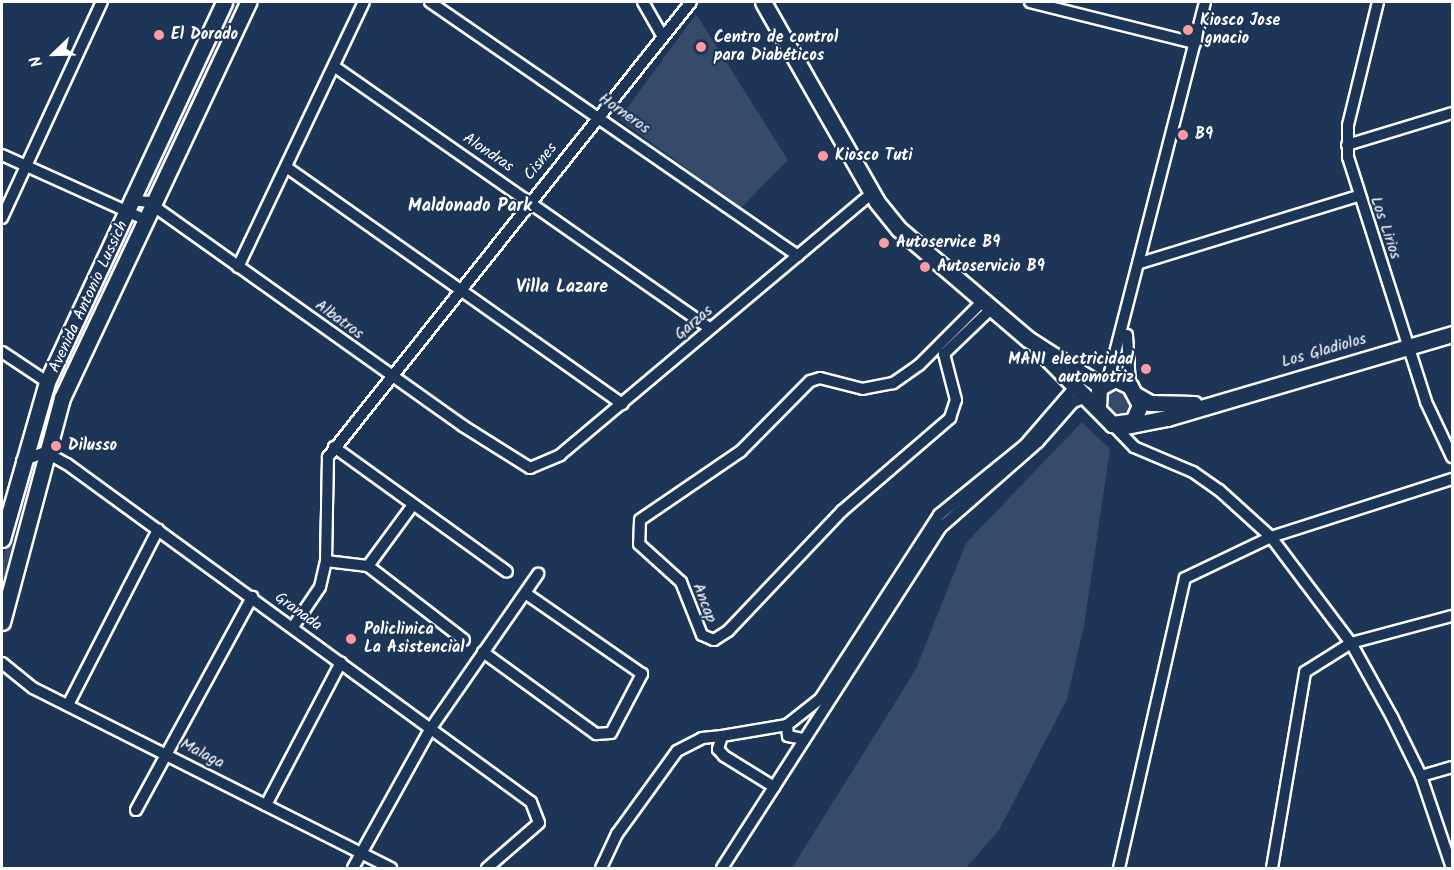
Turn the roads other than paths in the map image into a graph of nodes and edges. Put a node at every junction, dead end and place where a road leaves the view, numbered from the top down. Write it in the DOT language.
graph roads {
  1 [pos="102,2"];
  2 [pos="224,2"];
  3 [pos="248,2"];
  4 [pos="364,2"];
  5 [pos="430,2"];
  6 [pos="643,2"];
  7 [pos="691,2"];
  8 [pos="763,2"];
  9 [pos="1030,2"];
  10 [pos="1205,2"];
  11 [pos="1378,2"];
  12 [pos="663,37"];
  13 [pos="1195,43"];
  14 [pos="334,67"];
  15 [pos="1452,113"];
  16 [pos="599,114"];
  17 [pos="1347,145"];
  18 [pos="2,154"];
  19 [pos="26,167"];
  20 [pos="289,169"];
  21 [pos="872,193"];
  22 [pos="1358,196"];
  23 [pos="530,200"];
  24 [pos="128,206"];
  25 [pos="149,213"];
  26 [pos="2,218"];
  27 [pos="798,256"];
  28 [pos="1140,263"];
  29 [pos="238,267"];
  30 [pos="459,288"];
  31 [pos="986,306"];
  32 [pos="1130,308"];
  33 [pos="710,329"];
  34 [pos="1452,334"];
  35 [pos="1028,339"];
  36 [pos="1408,346"];
  37 [pos="941,350"];
  38 [pos="2,351"];
  39 [pos="390,375"];
  40 [pos="1103,381"];
  41 [pos="47,382"];
  42 [pos="1133,390"];
  43 [pos="1081,392"];
  44 [pos="622,404"];
  45 [pos="1206,404"];
  46 [pos="1098,408"];
  47 [pos="1116,425"];
  48 [pos="334,447"];
  49 [pos="45,452"];
  50 [pos="1452,457"];
  51 [pos="22,461"];
  52 [pos="530,468"];
  53 [pos="1452,478"];
  54 [pos="412,506"];
  55 [pos="158,530"];
  56 [pos="1271,537"];
  57 [pos="2,539"];
  58 [pos="326,561"];
  59 [pos="368,566"];
  60 [pos="507,572"];
  61 [pos="538,574"];
  62 [pos="525,593"];
  63 [pos="252,597"];
  64 [pos="1452,616"];
  65 [pos="2,622"];
  66 [pos="293,627"];
  67 [pos="464,640"];
  68 [pos="1351,643"];
  69 [pos="483,652"];
  70 [pos="341,662"];
  71 [pos="2,663"];
  72 [pos="69,703"];
  73 [pos="787,725"];
  74 [pos="431,728"];
  75 [pos="722,736"];
  76 [pos="804,739"];
  77 [pos="167,753"];
  78 [pos="1452,767"];
  79 [pos="1421,776"];
  80 [pos="774,787"];
  81 [pos="266,805"];
  82 [pos="136,810"];
  83 [pos="363,853"];
  84 [pos="492,867"];
  85 [pos="353,868"];
  86 [pos="391,868"];
  87 [pos="601,868"];
  88 [pos="722,868"];
  89 [pos="1119,868"];
  90 [pos="1272,868"];
  91 [pos="1452,868"];
  1 -- 19 [label="street"];
  2 -- 24 [label="main road, Avenida Antonio Lussich"];
  3 -- 25 [label="main road, Avenida Antonio Lussich"];
  4 -- 14 [label="street"];
  5 -- 16 [label="street, Horneros"];
  6 -- 12 [label="street"];
  7 -- 12 [label="street, Cisnes"];
  8 -- 21 [label="main road"];
  9 -- 13 [label="street"];
  10 -- 13 [label="street"];
  11 -- 17 [label="street, Los Lirios"];
  12 -- 16 [label="street, Cisnes"];
  13 -- 28 [label="street"];
  14 -- 20 [label="street"];
  14 -- 23 [label="street, Alondras"];
  15 -- 17 [label="street"];
  16 -- 23 [label="street, Cisnes"];
  16 -- 27 [label="street, Horneros"];
  17 -- 22 [label="street, Los Lirios"];
  18 -- 19 [label="street"];
  19 -- 24 [label="street"];
  19 -- 26 [label="street"];
  20 -- 29 [label="street"];
  20 -- 30 [label="street"];
  21 -- 27 [label="street, Garzas"];
  21 -- 31 [label="main road"];
  22 -- 28 [label="street"];
  22 -- 36 [label="street, Los Lirios"];
  23 -- 30 [label="street, Cisnes"];
  23 -- 33 [label="street, Alondras"];
  24 -- 25 [label="street, Albatros"];
  24 -- 25 [label="street"];
  24 -- 41 [label="main road, Avenida Antonio Lussich"];
  25 -- 29 [label="street, Albatros"];
  25 -- 49 [label="main road, Avenida Antonio Lussich"];
  27 -- 33 [label="street, Garzas"];
  28 -- 32 [label="street"];
  29 -- 39 [label="street, Albatros"];
  30 -- 39 [label="street, Cisnes"];
  30 -- 44 [label="street"];
  31 -- 35 [label="main road"];
  31 -- 37 [label="street, Ancap"];
  32 -- 40 [label="street"];
  32 -- 42 [label="street"];
  33 -- 44 [label="street, Garzas"];
  34 -- 36 [label="main road, Los Gladiolos"];
  35 -- 40 [label="main road"];
  35 -- 43 [label="main road"];
  36 -- 45 [label="main road, Los Gladiolos"];
  36 -- 50 [label="street, Los Lirios"];
  37 -- 37 [label="street, Ancap"];
  38 -- 41 [label="street"];
  39 -- 48 [label="street, Cisnes"];
  39 -- 52 [label="street, Albatros"];
  40 -- 42 [label="main road"];
  40 -- 43 [label="main road"];
  40 -- 46 [label="main road"];
  41 -- 51 [label="main road, Avenida Antonio Lussich"];
  42 -- 45 [label="main road, Los Gladiolos"];
  42 -- 47 [label="main road"];
  43 -- 46 [label="main road"];
  43 -- 73 [label="street"];
  43 -- 76 [label="street"];
  44 -- 52 [label="street, Garzas"];
  45 -- 47 [label="main road, Los Gladiolos"];
  46 -- 47 [label="main road"];
  47 -- 56 [label="street"];
  48 -- 54 [label="street"];
  48 -- 58 [label="street"];
  49 -- 51 [label="street"];
  49 -- 55 [label="street, Granada"];
  49 -- 65 [label="main road, Avenida Antonio Lussich"];
  51 -- 57 [label="main road, Avenida Antonio Lussich"];
  53 -- 56 [label="street"];
  54 -- 59 [label="street"];
  54 -- 60 [label="street"];
  55 -- 63 [label="street, Granada"];
  55 -- 72 [label="street"];
  56 -- 68 [label="street"];
  56 -- 89 [label="street"];
  58 -- 59 [label="street"];
  58 -- 66 [label="street"];
  59 -- 67 [label="street"];
  61 -- 62 [label="street"];
  62 -- 69 [label="street"];
  62 -- 69 [label="street"];
  63 -- 66 [label="street, Granada"];
  63 -- 77 [label="street"];
  64 -- 68 [label="street"];
  66 -- 70 [label="street, Granada"];
  68 -- 79 [label="street"];
  68 -- 90 [label="street"];
  69 -- 74 [label="street"];
  70 -- 74 [label="street, Granada"];
  70 -- 81 [label="street"];
  71 -- 72 [label="street, Malaga"];
  72 -- 77 [label="street, Malaga"];
  73 -- 75 [label="street"];
  73 -- 76 [label="street"];
  74 -- 83 [label="street"];
  74 -- 84 [label="street, Granada"];
  75 -- 80 [label="street"];
  75 -- 87 [label="street"];
  76 -- 80 [label="street"];
  77 -- 81 [label="street, Malaga"];
  77 -- 82 [label="street"];
  78 -- 79 [label="street"];
  79 -- 91 [label="street"];
  80 -- 88 [label="street"];
  81 -- 83 [label="street, Malaga"];
  83 -- 85 [label="street"];
  83 -- 86 [label="street, Malaga"];
}
